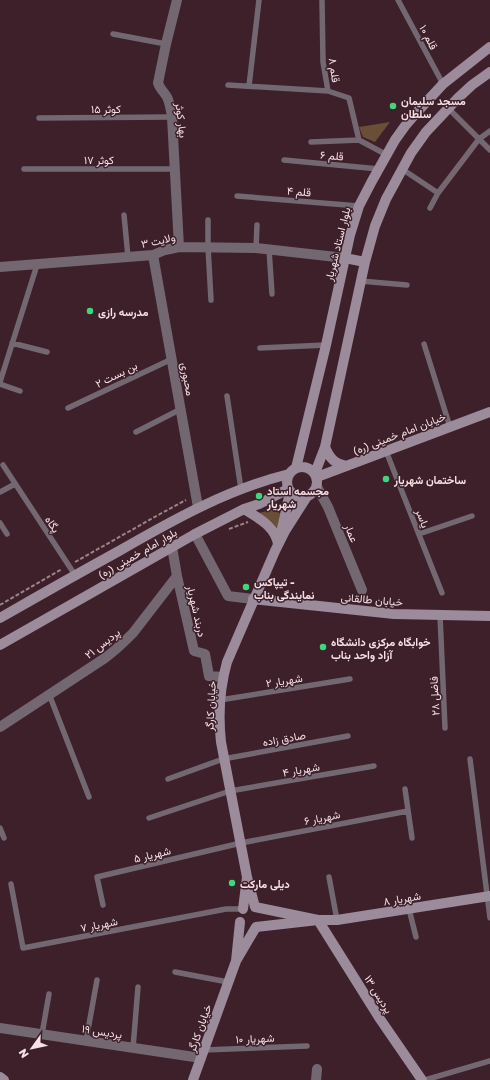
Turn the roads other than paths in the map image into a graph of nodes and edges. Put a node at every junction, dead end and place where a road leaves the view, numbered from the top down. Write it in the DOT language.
graph roads {
  1 [pos="177,0"];
  2 [pos="259,0"];
  3 [pos="398,0"];
  4 [pos="322,1"];
  5 [pos="113,34"];
  6 [pos="166,44"];
  7 [pos="490,47"];
  8 [pos="490,72"];
  9 [pos="443,84"];
  10 [pos="228,85"];
  11 [pos="249,86"];
  12 [pos="328,91"];
  13 [pos="448,108"];
  14 [pos="172,117"];
  15 [pos="39,118"];
  16 [pos="490,131"];
  17 [pos="479,139"];
  18 [pos="359,140"];
  19 [pos="311,142"];
  20 [pos="490,150"];
  21 [pos="387,155"];
  22 [pos="284,160"];
  23 [pos="24,169"];
  24 [pos="174,169"];
  25 [pos="379,169"];
  26 [pos="402,169"];
  27 [pos="438,193"];
  28 [pos="236,196"];
  29 [pos="359,206"];
  30 [pos="430,208"];
  31 [pos="124,214"];
  32 [pos="208,220"];
  33 [pos="257,225"];
  34 [pos="179,247"];
  35 [pos="208,247"];
  36 [pos="256,248"];
  37 [pos="269,249"];
  38 [pos="153,255"];
  39 [pos="128,258"];
  40 [pos="345,258"];
  41 [pos="365,262"];
  42 [pos="37,265"];
  43 [pos="0,267"];
  44 [pos="360,281"];
  45 [pos="407,285"];
  46 [pos="272,294"];
  47 [pos="211,300"];
  48 [pos="12,343"];
  49 [pos="424,344"];
  50 [pos="326,345"];
  51 [pos="260,348"];
  52 [pos="47,352"];
  53 [pos="172,359"];
  54 [pos="0,383"];
  55 [pos="20,392"];
  56 [pos="228,396"];
  57 [pos="68,408"];
  58 [pos="181,408"];
  59 [pos="490,412"];
  60 [pos="450,427"];
  61 [pos="136,432"];
  62 [pos="325,447"];
  63 [pos="386,451"];
  64 [pos="3,466"];
  65 [pos="347,466"];
  66 [pos="292,471"];
  67 [pos="316,479"];
  68 [pos="15,484"];
  69 [pos="241,489"];
  70 [pos="289,490"];
  71 [pos="0,492"];
  72 [pos="306,498"];
  73 [pos="198,507"];
  74 [pos="244,509"];
  75 [pos="472,516"];
  76 [pos="0,523"];
  77 [pos="7,534"];
  78 [pos="195,534"];
  79 [pos="419,534"];
  80 [pos="278,544"];
  81 [pos="172,547"];
  82 [pos="75,575"];
  83 [pos="177,576"];
  84 [pos="362,590"];
  85 [pos="442,593"];
  86 [pos="253,599"];
  87 [pos="440,615"];
  88 [pos="490,616"];
  89 [pos="0,618"];
  90 [pos="0,645"];
  91 [pos="223,677"];
  92 [pos="350,679"];
  93 [pos="49,694"];
  94 [pos="220,700"];
  95 [pos="0,726"];
  96 [pos="445,728"];
  97 [pos="348,736"];
  98 [pos="224,759"];
  99 [pos="470,759"];
  100 [pos="374,766"];
  101 [pos="168,779"];
  102 [pos="405,789"];
  103 [pos="230,791"];
  104 [pos="89,797"];
  105 [pos="408,811"];
  106 [pos="149,818"];
  107 [pos="0,828"];
  108 [pos="4,838"];
  109 [pos="412,838"];
  110 [pos="241,843"];
  111 [pos="247,877"];
  112 [pos="329,877"];
  113 [pos="11,884"];
  114 [pos="489,896"];
  115 [pos="103,905"];
  116 [pos="256,908"];
  117 [pos="243,909"];
  118 [pos="409,909"];
  119 [pos="490,918"];
  120 [pos="318,920"];
  121 [pos="337,920"];
  122 [pos="240,922"];
  123 [pos="256,927"];
  124 [pos="416,937"];
  125 [pos="236,961"];
  126 [pos="175,972"];
  127 [pos="97,980"];
  128 [pos="228,982"];
  129 [pos="138,987"];
  130 [pos="49,994"];
  131 [pos="0,1028"];
  132 [pos="42,1034"];
  133 [pos="86,1041"];
  134 [pos="306,1046"];
  135 [pos="133,1048"];
  136 [pos="202,1054"];
  137 [pos="490,1061"];
  138 [pos="317,1070"];
  139 [pos="0,1077"];
  140 [pos="4,1080"];
  141 [pos="193,1080"];
  142 [pos="316,1080"];
  143 [pos="423,1080"];
  1 -- 6 [label="street, بهار کوثر"];
  2 -- 11 [label="lane"];
  3 -- 9 [label="lane, قلم ۱۰"];
  4 -- 12 [label="lane, قلم ۸"];
  5 -- 6 [label="lane"];
  6 -- 14 [label="street, بهار کوثر"];
  7 -- 9 [label="main road, بلوار استاد شهریار"];
  8 -- 13 [label="main road"];
  9 -- 21 [label="main road, بلوار استاد شهریار"];
  10 -- 11 [label="lane"];
  11 -- 12 [label="lane"];
  12 -- 18 [label="lane, قلم ۸"];
  13 -- 17 [label="lane"];
  13 -- 26 [label="main road"];
  14 -- 15 [label="lane, کوثر ۱۵"];
  14 -- 24 [label="street, بهار کوثر"];
  16 -- 17 [label="lane"];
  17 -- 20 [label="lane"];
  17 -- 27 [label="lane"];
  18 -- 19 [label="lane"];
  18 -- 21 [label="lane"];
  21 -- 25 [label="main road, بلوار استاد شهریار"];
  22 -- 25 [label="lane, قلم ۶"];
  23 -- 24 [label="lane, کوثر ۱۷"];
  24 -- 34 [label="street, بهار کوثر"];
  25 -- 29 [label="main road, بلوار استاد شهریار"];
  26 -- 27 [label="lane"];
  26 -- 41 [label="main road"];
  27 -- 30 [label="lane"];
  28 -- 29 [label="lane, قلم ۴"];
  29 -- 40 [label="main road, بلوار استاد شهریار"];
  31 -- 39 [label="lane"];
  32 -- 35 [label="lane"];
  33 -- 36 [label="lane"];
  34 -- 35 [label="street, ولایت ۳"];
  34 -- 38 [label="street, ولایت ۳"];
  35 -- 36 [label="street, ولایت ۳"];
  35 -- 47 [label="lane"];
  36 -- 37 [label="street, ولایت ۳"];
  37 -- 40 [label="street, ولایت ۳"];
  37 -- 46 [label="lane"];
  38 -- 39 [label="street, ولایت ۳"];
  38 -- 53 [label="street, محبوری"];
  39 -- 42 [label="street, ولایت ۳"];
  40 -- 41 [label="main road"];
  40 -- 50 [label="main road, بلوار استاد شهریار"];
  41 -- 44 [label="main road"];
  42 -- 43 [label="street, ولایت ۳"];
  42 -- 48 [label="lane"];
  44 -- 45 [label="lane"];
  44 -- 62 [label="main road"];
  48 -- 52 [label="lane"];
  48 -- 54 [label="lane"];
  49 -- 60 [label="lane"];
  50 -- 51 [label="lane"];
  50 -- 66 [label="main road, بلوار استاد شهریار"];
  53 -- 57 [label="lane, بن بست ۲"];
  53 -- 58 [label="street, محبوری"];
  54 -- 55 [label="lane"];
  56 -- 69 [label="lane"];
  58 -- 61 [label="lane"];
  58 -- 73 [label="street, محبوری"];
  59 -- 60 [label="main road, خیابان امام خمینی (ره)"];
  60 -- 63 [label="main road, خیابان امام خمینی (ره)"];
  62 -- 65 [label="main road"];
  62 -- 67 [label="main road"];
  63 -- 65 [label="main road, خیابان امام خمینی (ره)"];
  63 -- 79 [label="lane, یاسر"];
  64 -- 68 [label="lane, پگاه"];
  65 -- 67 [label="main road, خیابان امام خمینی (ره)"];
  66 -- 67 [label="main road"];
  66 -- 69 [label="main road, بلوار امام خمینی (ره)"];
  66 -- 70 [label="main road"];
  67 -- 72 [label="main road"];
  67 -- 84 [label="street, عمار"];
  68 -- 71 [label="lane"];
  68 -- 82 [label="lane, پگاه"];
  69 -- 73 [label="main road, بلوار امام خمینی (ره)"];
  70 -- 72 [label="main road"];
  70 -- 74 [label="main road, بلوار امام خمینی (ره)"];
  70 -- 80 [label="main road"];
  72 -- 80 [label="main road"];
  73 -- 82 [label="main road, بلوار امام خمینی (ره)"];
  74 -- 78 [label="main road, بلوار امام خمینی (ره)"];
  74 -- 80 [label="main road"];
  75 -- 79 [label="lane"];
  76 -- 77 [label="lane"];
  78 -- 81 [label="main road, بلوار امام خمینی (ره)"];
  78 -- 86 [label="street"];
  79 -- 85 [label="lane, یاسر"];
  80 -- 86 [label="main road, خیابان کارگر"];
  81 -- 83 [label="street"];
  81 -- 90 [label="main road, بلوار امام خمینی (ره)"];
  82 -- 89 [label="main road, بلوار امام خمینی (ره)"];
  83 -- 91 [label="street, دربند شهریار"];
  83 -- 93 [label="street, پردیس ۲۱"];
  86 -- 87 [label="main road, خیابان طالقانی"];
  86 -- 91 [label="main road, خیابان کارگر"];
  87 -- 88 [label="main road, خیابان طالقانی"];
  87 -- 96 [label="lane, فاضل ۲۸"];
  91 -- 94 [label="main road, خیابان کارگر"];
  92 -- 94 [label="lane, شهریار ۲"];
  93 -- 95 [label="street, پردیس ۲۱"];
  93 -- 104 [label="lane"];
  94 -- 98 [label="main road, خیابان کارگر"];
  97 -- 98 [label="lane, صادق زاده"];
  98 -- 101 [label="lane, صادق زاده"];
  98 -- 103 [label="main road, خیابان کارگر"];
  99 -- 114 [label="lane"];
  100 -- 103 [label="lane, شهریار ۴"];
  102 -- 105 [label="lane"];
  103 -- 106 [label="lane, شهریار ۴"];
  103 -- 110 [label="main road, خیابان کارگر"];
  105 -- 109 [label="lane"];
  105 -- 110 [label="lane, شهریار ۶"];
  107 -- 108 [label="lane"];
  110 -- 111 [label="main road, خیابان کارگر"];
  110 -- 115 [label="lane, شهریار ۵"];
  111 -- 116 [label="main road, خیابان کارگر"];
  111 -- 117 [label="main road, خیابان کارگر"];
  112 -- 121 [label="lane"];
  113 -- 117 [label="lane, شهریار ۷"];
  114 -- 118 [label="main road, شهریار ۸"];
  114 -- 119 [label="lane"];
  116 -- 117 [label="main road"];
  116 -- 120 [label="main road, شهریار ۸"];
  116 -- 123 [label="main road"];
  117 -- 122 [label="main road"];
  118 -- 121 [label="main road, شهریار ۸"];
  118 -- 124 [label="lane"];
  120 -- 121 [label="main road, شهریار ۸"];
  120 -- 123 [label="main road, شهریار ۸"];
  120 -- 143 [label="main road, پردیس ۱۳"];
  122 -- 123 [label="main road"];
  122 -- 125 [label="main road, خیابان کارگر"];
  123 -- 125 [label="main road, خیابان کارگر"];
  125 -- 128 [label="main road, خیابان کارگر"];
  126 -- 128 [label="lane"];
  127 -- 133 [label="lane"];
  128 -- 136 [label="main road, خیابان کارگر"];
  129 -- 135 [label="lane"];
  130 -- 132 [label="lane"];
  131 -- 132 [label="street, پردیس ۱۹"];
  132 -- 133 [label="street, پردیس ۱۹"];
  133 -- 135 [label="street, پردیس ۱۹"];
  134 -- 136 [label="lane, شهریار ۱۰"];
  135 -- 136 [label="street, پردیس ۱۹"];
  136 -- 141 [label="main road, خیابان کارگر"];
  137 -- 143 [label="lane"];
  138 -- 142 [label="street"];
  139 -- 140 [label="main road"];
}
